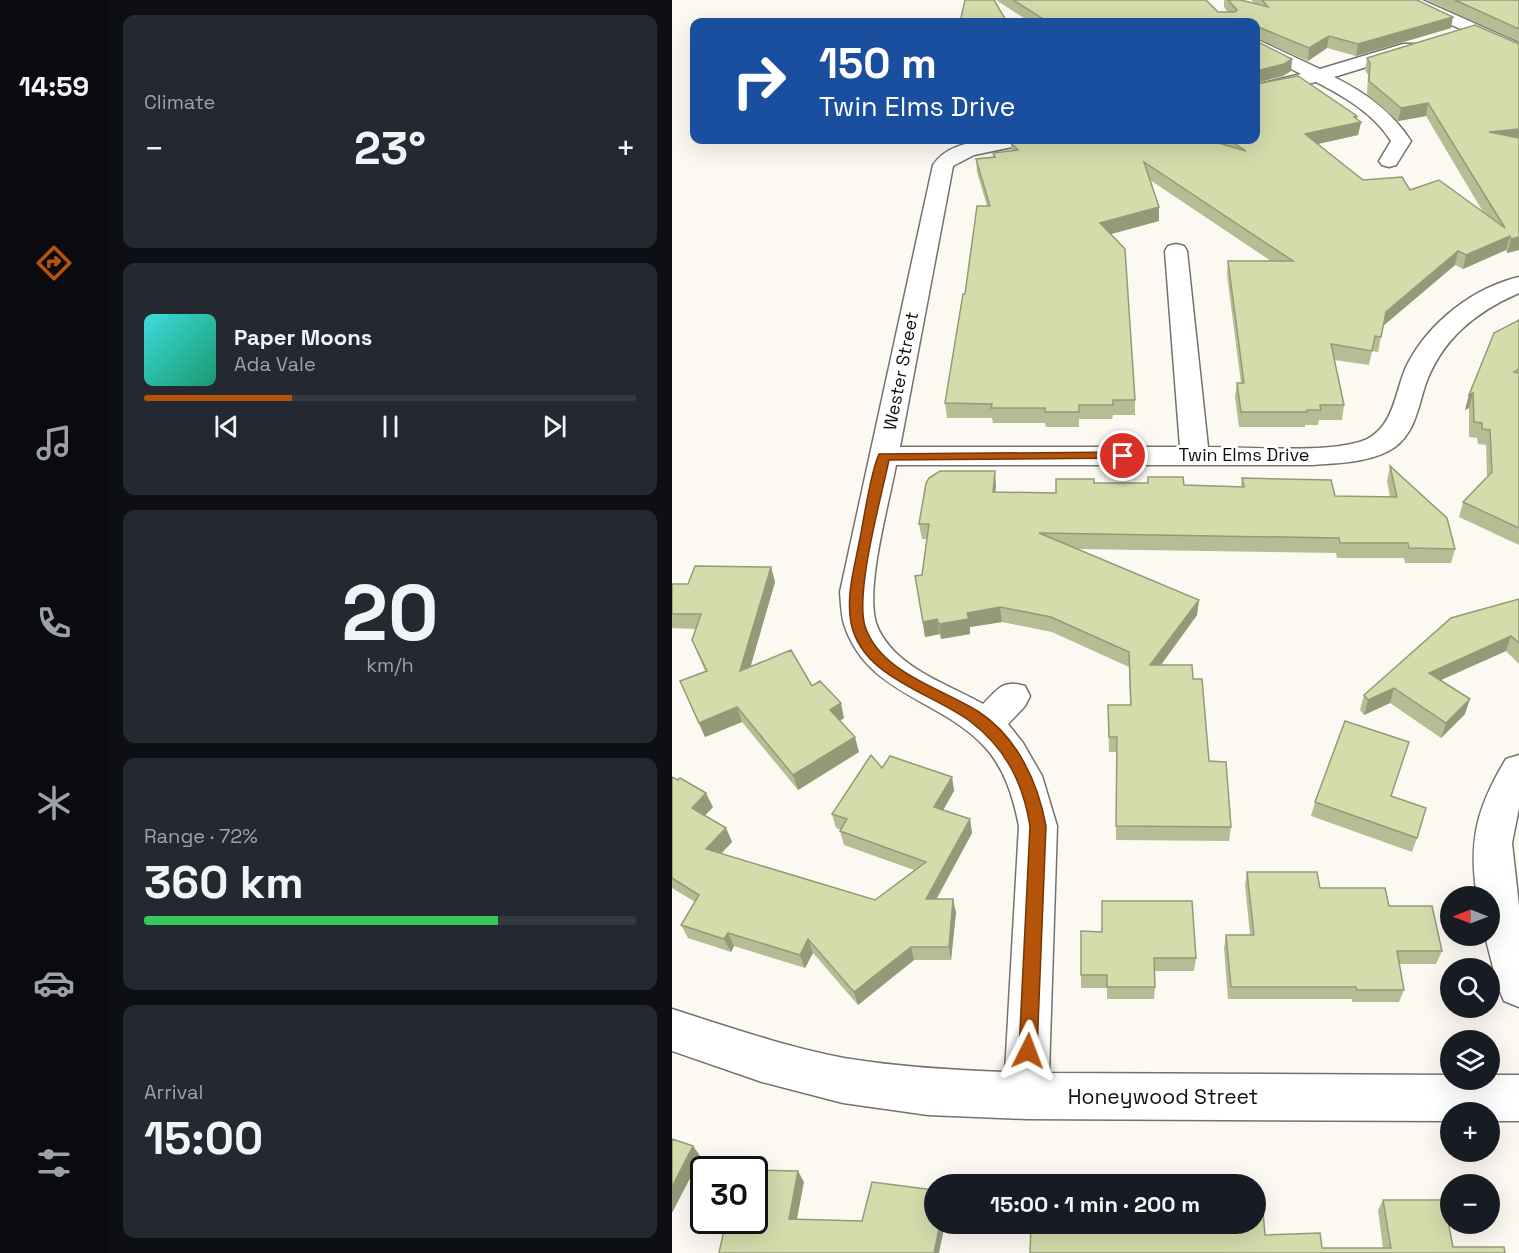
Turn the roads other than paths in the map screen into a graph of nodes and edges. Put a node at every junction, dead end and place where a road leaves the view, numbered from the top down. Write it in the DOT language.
graph roads {
  1 [pos="1408,0"];
  2 [pos="1471,30"];
  3 [pos="1449,36"];
  4 [pos="1427,43"];
  5 [pos="1260,46"];
  6 [pos="1519,50"];
  7 [pos="1317,76"];
  8 [pos="1260,89"];
  9 [pos="1001,144"];
  10 [pos="1389,161"];
  11 [pos="1176,251"];
  12 [pos="1519,284"];
  13 [pos="884,456"];
  14 [pos="1195,456"];
  15 [pos="1013,696"];
  16 [pos="985,725"];
  17 [pos="1519,770"];
  18 [pos="1519,987"];
  19 [pos="672,1030"];
  20 [pos="1026,1096"];
  21 [pos="1519,1098"];
  1 -- 2 [label="street"];
  2 -- 3 [label="street"];
  2 -- 6 [label="street"];
  4 -- 7 [label="street"];
  5 -- 7 [label="street"];
  7 -- 8 [label="street"];
  7 -- 10 [label="street"];
  9 -- 13 [label="street, Wester Street"];
  11 -- 14 [label="street"];
  12 -- 14 [label="street, Twin Elms Drive"];
  13 -- 14 [label="street, Twin Elms Drive"];
  13 -- 16 [label="street, Wester Street"];
  15 -- 16 [label="street"];
  16 -- 20 [label="street, Wester Street"];
  17 -- 18 [label="street"];
  19 -- 20 [label="street, Honeywood Street"];
  20 -- 21 [label="street, Honeywood Street"];
}
